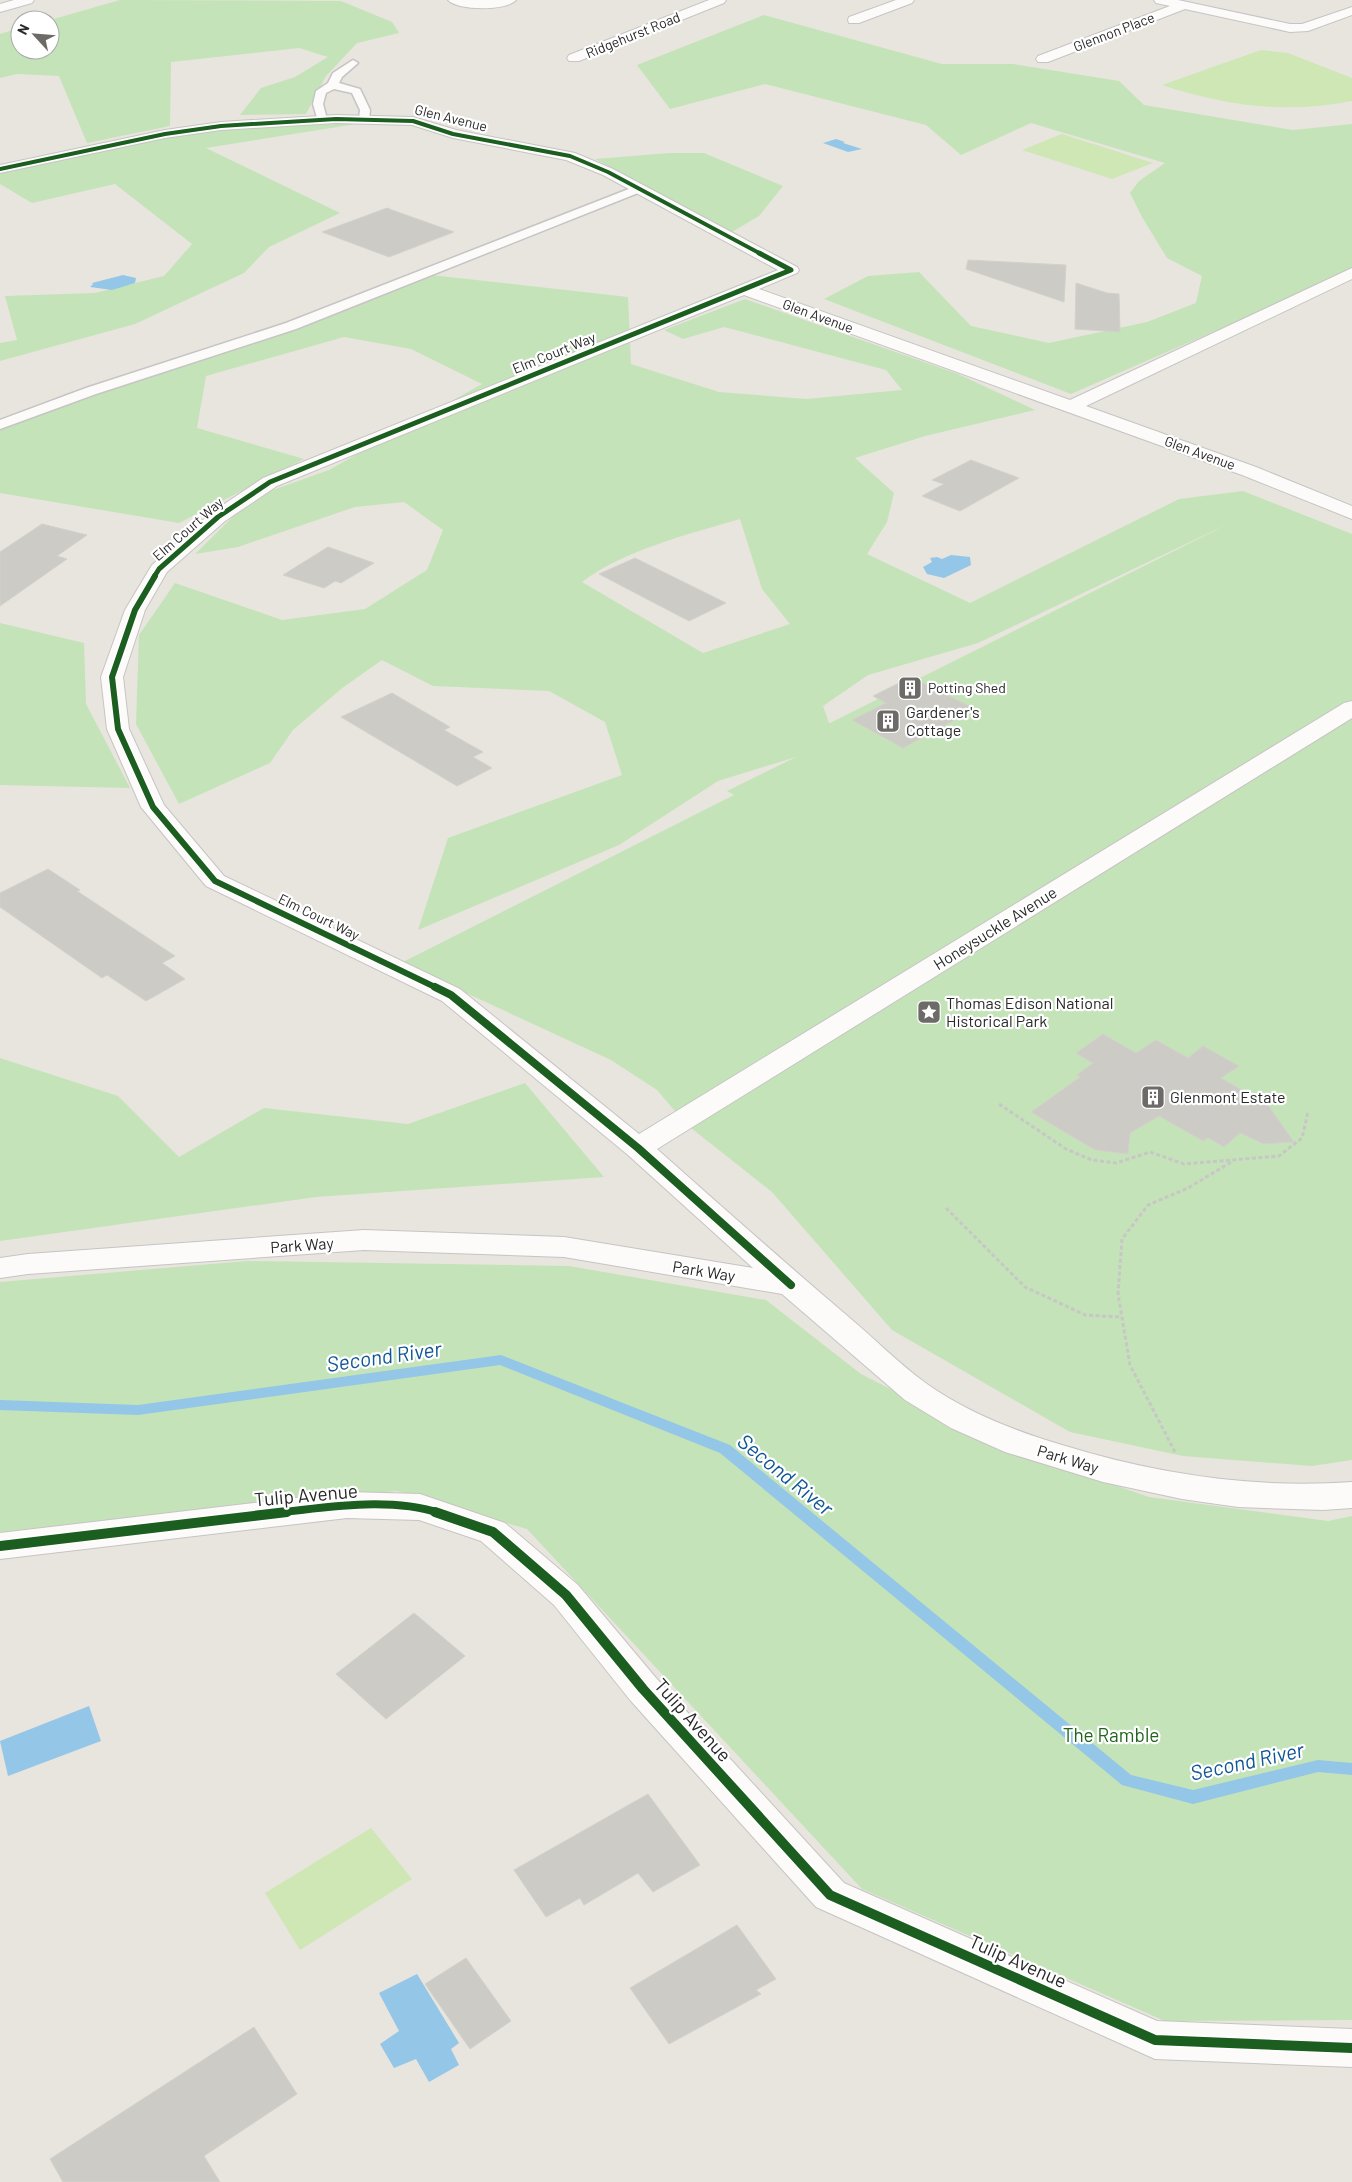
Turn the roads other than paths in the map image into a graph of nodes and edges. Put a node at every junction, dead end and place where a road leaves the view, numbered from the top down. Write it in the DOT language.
graph roads {
  1 [pos="28,0"];
  2 [pos="454,0"];
  3 [pos="510,0"];
  4 [pos="720,0"];
  5 [pos="908,0"];
  6 [pos="1160,0"];
  7 [pos="1184,6"];
  8 [pos="0,8"];
  9 [pos="1352,11"];
  10 [pos="854,20"];
  11 [pos="574,58"];
  12 [pos="1043,58"];
  13 [pos="353,63"];
  14 [pos="333,85"];
  15 [pos="322,119"];
  16 [pos="364,119"];
  17 [pos="0,169"];
  18 [pos="639,189"];
  19 [pos="1352,273"];
  20 [pos="743,289"];
  21 [pos="1070,407"];
  22 [pos="0,425"];
  23 [pos="1352,513"];
  24 [pos="1352,708"];
  25 [pos="638,1148"];
  26 [pos="0,1268"];
  27 [pos="791,1285"];
  28 [pos="1352,1495"];
  29 [pos="0,1546"];
  30 [pos="1352,2048"];
  1 -- 8 [label="street"];
  2 -- 3 [label="street"];
  4 -- 11 [label="street, Ridgehurst Road"];
  5 -- 10 [label="street"];
  6 -- 7 [label="street"];
  7 -- 9 [label="street"];
  7 -- 12 [label="street, Glennon Place"];
  13 -- 14 [label="lane"];
  14 -- 15 [label="lane"];
  14 -- 16 [label="lane"];
  15 -- 16 [label="street, Glen Avenue"];
  15 -- 17 [label="street, Glen Avenue"];
  16 -- 18 [label="street, Glen Avenue"];
  18 -- 20 [label="street, Glen Avenue"];
  18 -- 22 [label="lane"];
  19 -- 21 [label="street"];
  20 -- 21 [label="street, Glen Avenue"];
  20 -- 25 [label="street, Elm Court Way"];
  21 -- 23 [label="street, Glen Avenue"];
  24 -- 25 [label="street, Honeysuckle Avenue"];
  25 -- 27 [label="street, Elm Court Way"];
  26 -- 27 [label="street, Park Way"];
  27 -- 28 [label="street, Park Way"];
  29 -- 30 [label="street, Tulip Avenue"];
}
